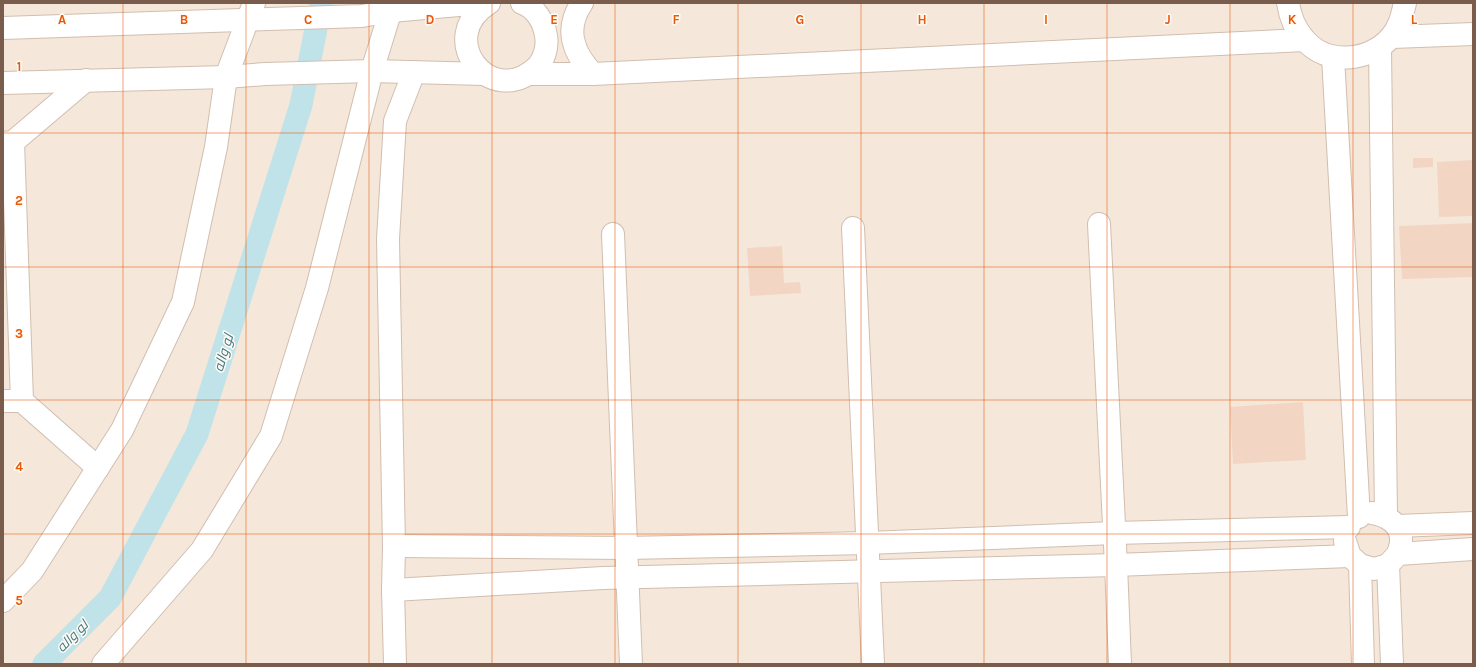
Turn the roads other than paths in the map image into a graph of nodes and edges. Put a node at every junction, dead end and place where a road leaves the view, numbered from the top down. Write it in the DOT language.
graph roads {
  1 [pos="481,3"];
  2 [pos="489,3"];
  3 [pos="522,3"];
  4 [pos="582,3"];
  5 [pos="1288,3"];
  6 [pos="1405,3"];
  7 [pos="392,7"];
  8 [pos="247,9"];
  9 [pos="3,28"];
  10 [pos="1473,34"];
  11 [pos="1304,40"];
  12 [pos="1386,42"];
  13 [pos="1333,57"];
  14 [pos="372,70"];
  15 [pos="414,72"];
  16 [pos="484,74"];
  17 [pos="529,74"];
  18 [pos="592,74"];
  19 [pos="226,77"];
  20 [pos="86,80"];
  21 [pos="3,83"];
  22 [pos="8,143"];
  23 [pos="1099,224"];
  24 [pos="853,228"];
  25 [pos="613,234"];
  26 [pos="12,401"];
  27 [pos="98,468"];
  28 [pos="1392,521"];
  29 [pos="1354,522"];
  30 [pos="1473,523"];
  31 [pos="1114,533"];
  32 [pos="867,543"];
  33 [pos="394,546"];
  34 [pos="626,548"];
  35 [pos="1473,549"];
  36 [pos="1393,559"];
  37 [pos="1355,561"];
  38 [pos="1116,565"];
  39 [pos="869,571"];
  40 [pos="627,577"];
  41 [pos="393,590"];
  42 [pos="3,601"];
  43 [pos="104,664"];
  44 [pos="394,664"];
  45 [pos="631,664"];
  46 [pos="873,664"];
  47 [pos="1120,664"];
  48 [pos="1363,664"];
  49 [pos="1392,664"];
  1 -- 7 [label="street"];
  2 -- 16 [label="street"];
  3 -- 17 [label="street"];
  4 -- 18 [label="street"];
  5 -- 11 [label="street"];
  6 -- 12 [label="street"];
  7 -- 8 [label="street"];
  7 -- 14 [label="street"];
  8 -- 9 [label="street"];
  8 -- 19 [label="street"];
  10 -- 12 [label="street"];
  11 -- 13 [label="street"];
  11 -- 18 [label="street"];
  12 -- 13 [label="street"];
  12 -- 28 [label="street"];
  13 -- 29 [label="street"];
  14 -- 15 [label="street"];
  14 -- 19 [label="street"];
  14 -- 43 [label="street"];
  15 -- 16 [label="street"];
  15 -- 33 [label="street"];
  16 -- 17 [label="street"];
  17 -- 18 [label="street"];
  19 -- 20 [label="street"];
  19 -- 27 [label="street"];
  20 -- 21 [label="street"];
  20 -- 22 [label="street"];
  22 -- 26 [label="street"];
  23 -- 31 [label="street"];
  24 -- 32 [label="street"];
  25 -- 34 [label="street"];
  26 -- 27 [label="street"];
  27 -- 42 [label="street"];
  28 -- 29 [label="street"];
  28 -- 30 [label="street"];
  28 -- 36 [label="street"];
  29 -- 31 [label="street"];
  29 -- 37 [label="street"];
  31 -- 32 [label="street"];
  31 -- 38 [label="street"];
  32 -- 34 [label="street"];
  32 -- 39 [label="street"];
  33 -- 34 [label="street"];
  33 -- 41 [label="street"];
  34 -- 40 [label="street"];
  35 -- 36 [label="street"];
  36 -- 37 [label="street"];
  36 -- 49 [label="street"];
  37 -- 38 [label="street"];
  37 -- 48 [label="street"];
  38 -- 39 [label="street"];
  38 -- 47 [label="street"];
  39 -- 40 [label="street"];
  39 -- 46 [label="street"];
  40 -- 41 [label="street"];
  40 -- 45 [label="street"];
  41 -- 44 [label="street"];
}
